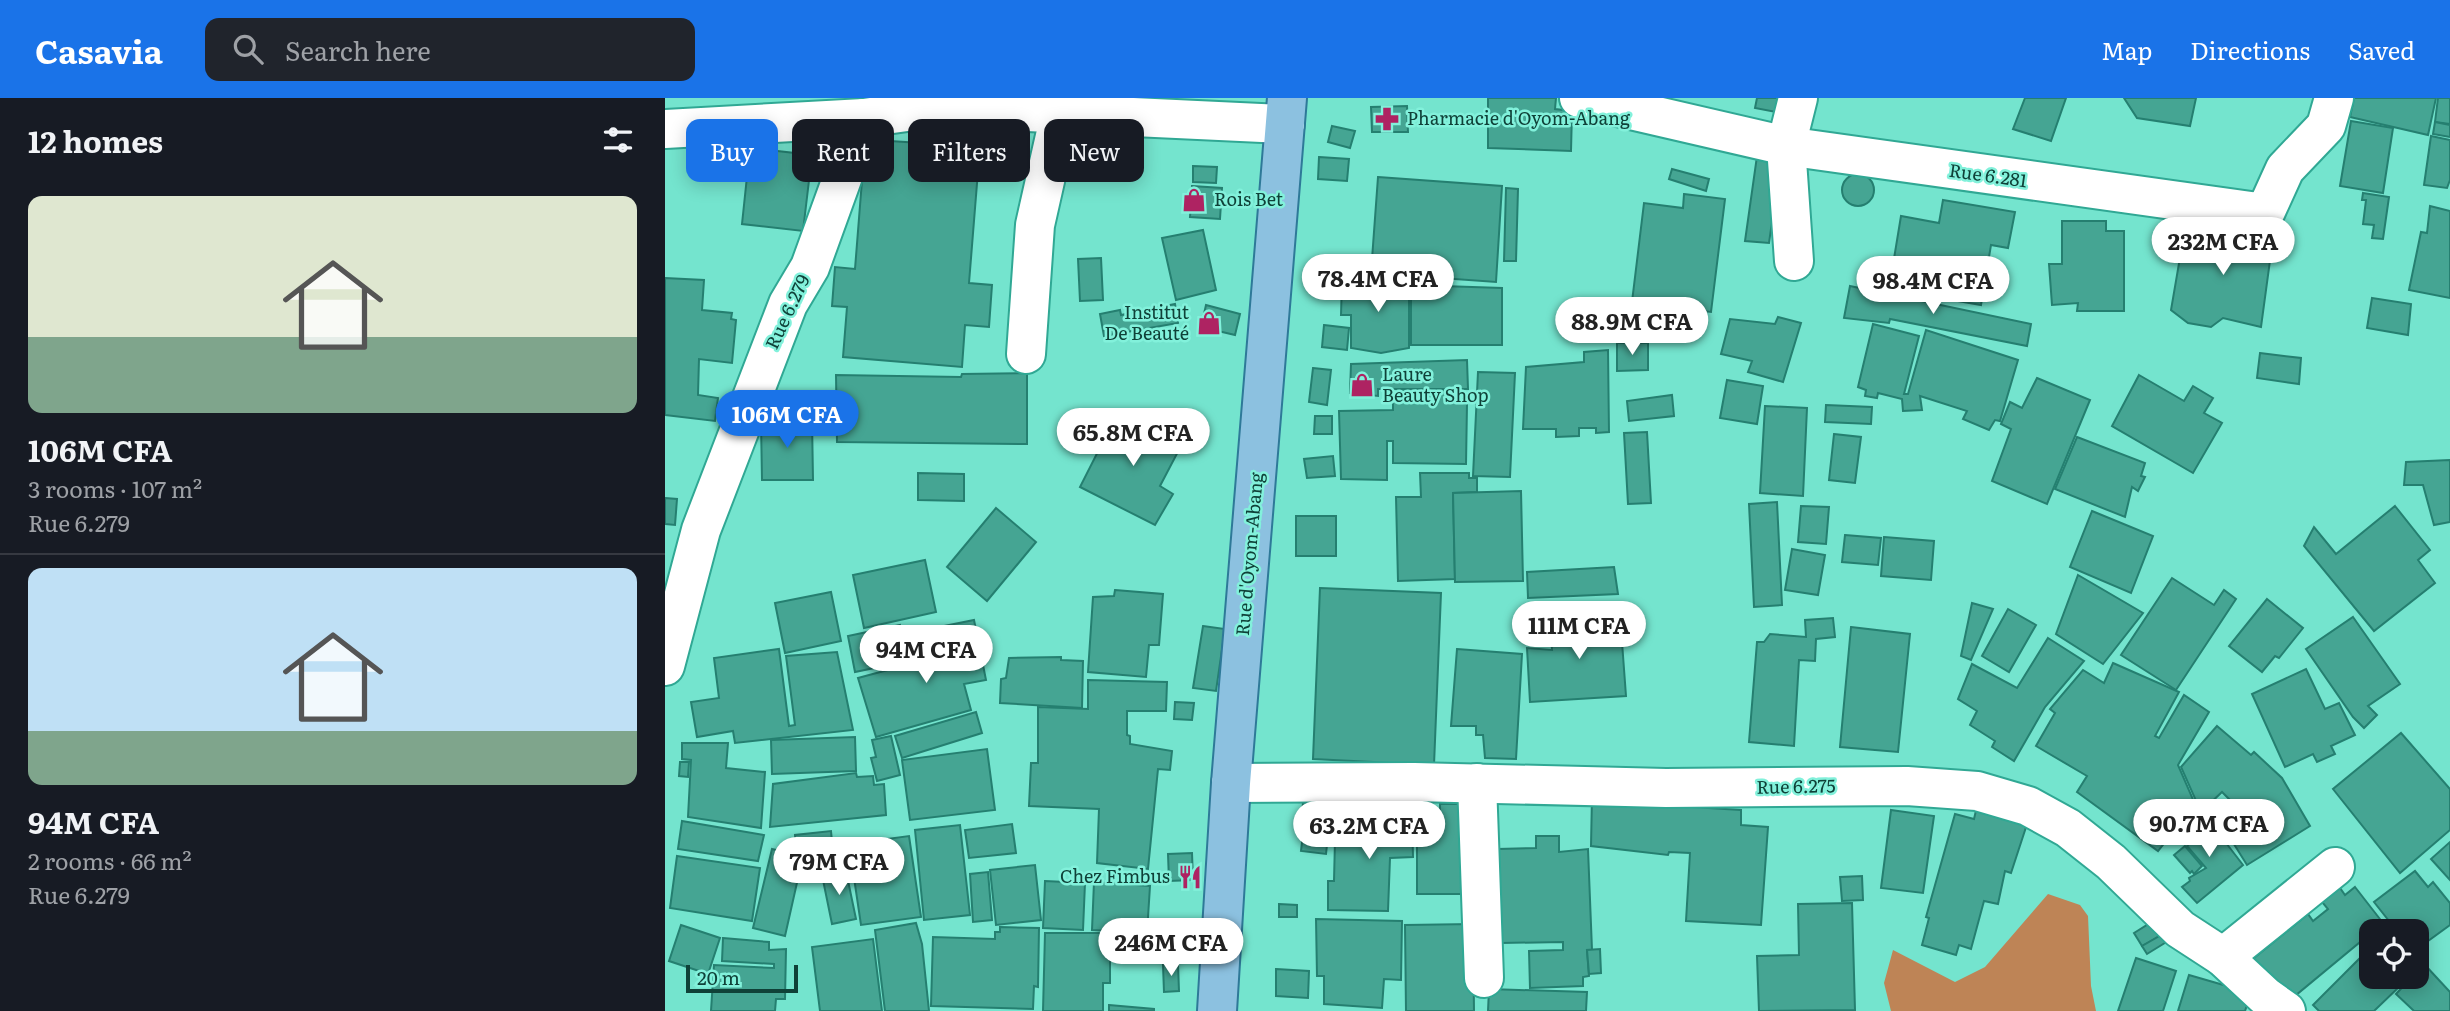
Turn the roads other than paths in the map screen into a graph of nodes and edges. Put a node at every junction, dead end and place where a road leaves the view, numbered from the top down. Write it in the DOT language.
graph roads {
  1 [pos="1579,98"];
  2 [pos="1798,98"];
  3 [pos="2333,98"];
  4 [pos="1286,111"];
  5 [pos="1060,114"];
  6 [pos="864,118"];
  7 [pos="665,129"];
  8 [pos="1786,146"];
  9 [pos="1794,261"];
  10 [pos="1026,354"];
  11 [pos="665,666"];
  12 [pos="1231,783"];
  13 [pos="1477,783"];
  14 [pos="2335,867"];
  15 [pos="2223,957"];
  16 [pos="1484,978"];
  17 [pos="1217,1011"];
  18 [pos="2285,1011"];
  1 -- 8 [label="street, Rue 6.281"];
  2 -- 8 [label="street"];
  3 -- 8 [label="street, Rue 6.281"];
  4 -- 5 [label="street"];
  4 -- 12 [label="main road, Rue d'Oyom-Abang"];
  5 -- 6 [label="street"];
  5 -- 10 [label="street"];
  6 -- 7 [label="street"];
  6 -- 11 [label="street, Rue 6.279"];
  8 -- 9 [label="street"];
  12 -- 13 [label="street, Rue 6.275"];
  12 -- 17 [label="main road, Rue d'Oyom-Abang"];
  13 -- 15 [label="street, Rue 6.275"];
  13 -- 16 [label="street"];
  14 -- 15 [label="street"];
  15 -- 18 [label="street, Rue 6.275"];
}
